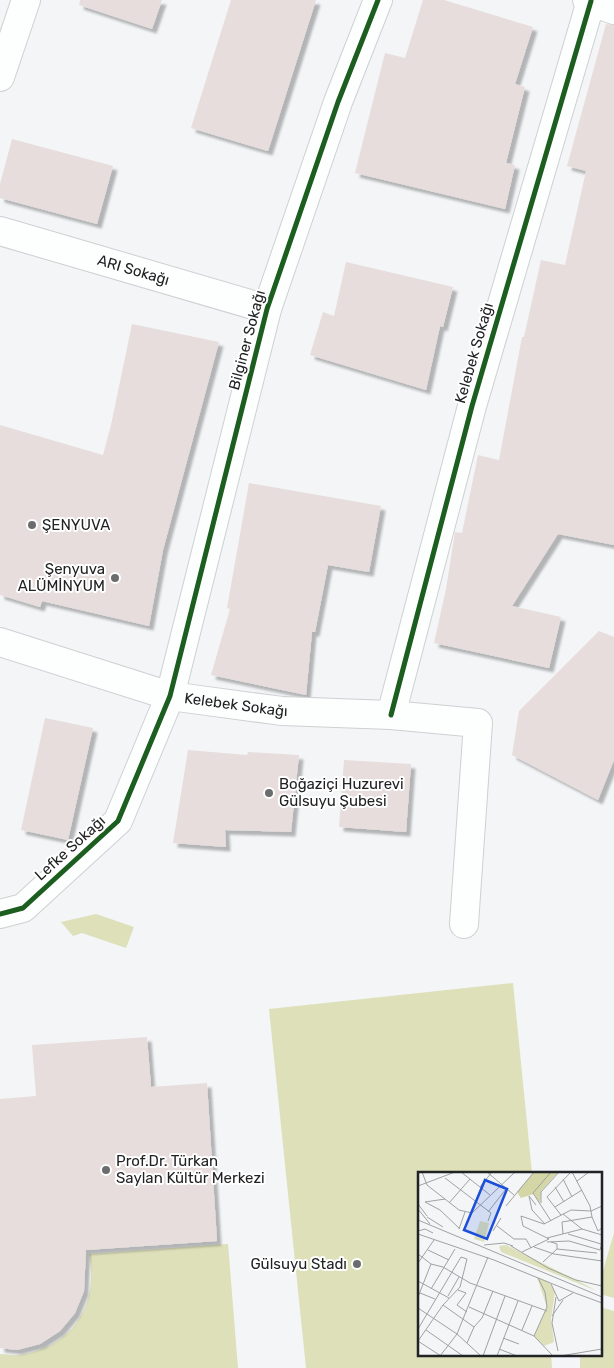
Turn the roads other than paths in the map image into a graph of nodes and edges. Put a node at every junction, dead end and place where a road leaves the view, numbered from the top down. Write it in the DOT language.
graph roads {
  1 [pos="26,0"];
  2 [pos="378,0"];
  3 [pos="597,4"];
  4 [pos="0,77"];
  5 [pos="0,231"];
  6 [pos="267,308"];
  7 [pos="0,642"];
  8 [pos="170,696"];
  9 [pos="391,715"];
  10 [pos="0,914"];
  11 [pos="464,924"];
  1 -- 4 [label="street"];
  2 -- 6 [label="street, Bilginer Sokağı"];
  3 -- 9 [label="street, Kelebek Sokağı"];
  5 -- 6 [label="street, ARI Sokağı"];
  6 -- 8 [label="street, Bilginer Sokağı"];
  7 -- 8 [label="street, Kelebek Sokağı"];
  8 -- 9 [label="street, Kelebek Sokağı"];
  8 -- 10 [label="street, Lefke Sokağı"];
  9 -- 11 [label="street, Kelebek Sokağı"];
}
